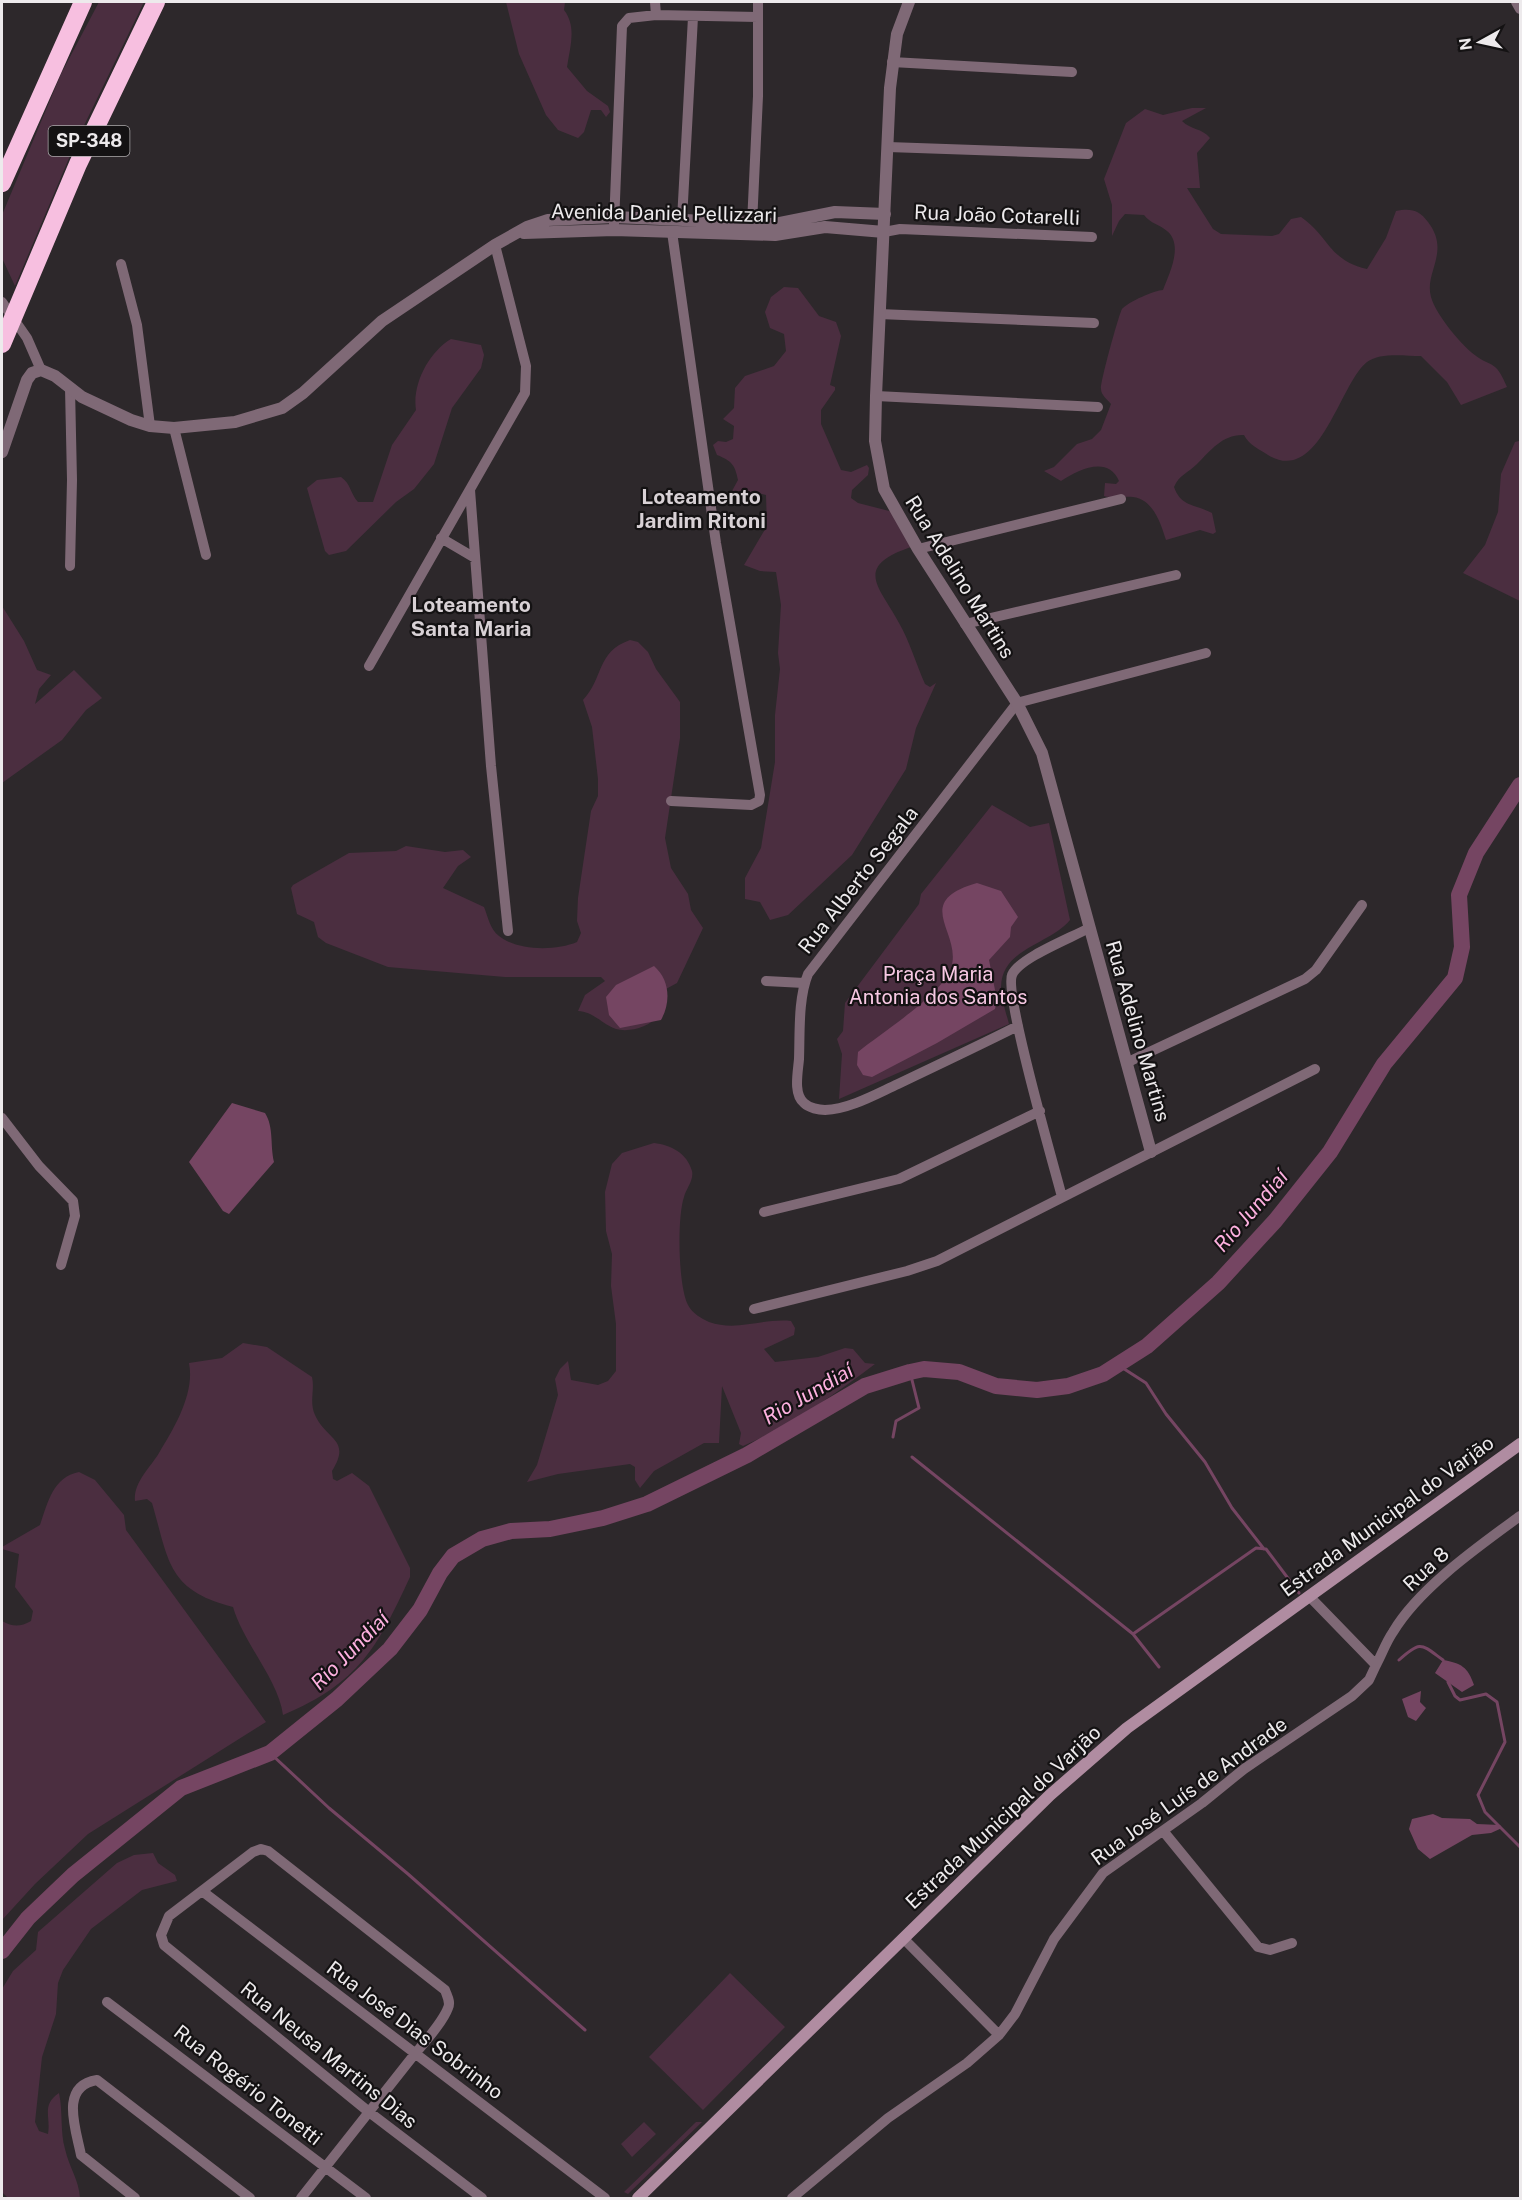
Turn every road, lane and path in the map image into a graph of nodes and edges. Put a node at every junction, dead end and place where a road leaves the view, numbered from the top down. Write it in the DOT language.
graph roads {
  1 [pos="83,2"];
  2 [pos="156,2"];
  3 [pos="656,2"];
  4 [pos="758,2"];
  5 [pos="909,2"];
  6 [pos="1516,2"];
  7 [pos="1521,9"];
  8 [pos="656,15"];
  9 [pos="693,17"];
  10 [pos="758,17"];
  11 [pos="892,62"];
  12 [pos="1072,72"];
  13 [pos="888,147"];
  14 [pos="1088,154"];
  15 [pos="2,183"];
  16 [pos="885,214"];
  17 [pos="614,217"];
  18 [pos="682,220"];
  19 [pos="752,224"];
  20 [pos="900,229"];
  21 [pos="614,230"];
  22 [pos="672,232"];
  23 [pos="884,232"];
  24 [pos="514,234"];
  25 [pos="1092,237"];
  26 [pos="495,245"];
  27 [pos="121,264"];
  28 [pos="2,302"];
  29 [pos="879,314"];
  30 [pos="1094,323"];
  31 [pos="2,343"];
  32 [pos="41,370"];
  33 [pos="70,388"];
  34 [pos="876,396"];
  35 [pos="1098,407"];
  36 [pos="150,426"];
  37 [pos="174,428"];
  38 [pos="2,452"];
  39 [pos="470,490"];
  40 [pos="1121,499"];
  41 [pos="441,538"];
  42 [pos="918,549"];
  43 [pos="206,555"];
  44 [pos="475,558"];
  45 [pos="70,566"];
  46 [pos="1176,575"];
  47 [pos="965,624"];
  48 [pos="1206,653"];
  49 [pos="369,666"];
  50 [pos="1017,703"];
  51 [pos="671,801"];
  52 [pos="1362,905"];
  53 [pos="1089,928"];
  54 [pos="507,931"];
  55 [pos="766,981"];
  56 [pos="804,983"];
  57 [pos="1018,1026"];
  58 [pos="1126,1064"];
  59 [pos="1315,1069"];
  60 [pos="1040,1111"];
  61 [pos="2,1118"];
  62 [pos="1151,1152"];
  63 [pos="1062,1197"];
  64 [pos="764,1212"];
  65 [pos="61,1265"];
  66 [pos="754,1309"];
  67 [pos="1521,1444"];
  68 [pos="1521,1516"];
  69 [pos="1309,1596"];
  70 [pos="1376,1665"];
  71 [pos="1164,1832"];
  72 [pos="202,1891"];
  73 [pos="903,1938"];
  74 [pos="1292,1943"];
  75 [pos="107,2002"];
  76 [pos="999,2035"];
  77 [pos="415,2054"];
  78 [pos="369,2112"];
  79 [pos="325,2168"];
  80 [pos="135,2199"];
  81 [pos="250,2199"];
  82 [pos="301,2199"];
  83 [pos="366,2199"];
  84 [pos="482,2199"];
  85 [pos="605,2199"];
  86 [pos="638,2199"];
  87 [pos="792,2199"];
  1 -- 15 [label="highway, SP-348"];
  2 -- 31 [label="highway, SP-348"];
  3 -- 8 [label="street"];
  4 -- 10 [label="street"];
  5 -- 11 [label="street, Rua Adelino Martins"];
  6 -- 7 [label="street"];
  8 -- 9 [label="street"];
  8 -- 17 [label="street"];
  9 -- 10 [label="street"];
  9 -- 18 [label="street"];
  10 -- 19 [label="street"];
  11 -- 12 [label="street"];
  11 -- 13 [label="street, Rua Adelino Martins"];
  13 -- 14 [label="street"];
  13 -- 16 [label="street, Rua Adelino Martins"];
  16 -- 19 [label="street, Avenida Daniel Pellizzari"];
  16 -- 20 [label="street, Rua João Cotarelli"];
  16 -- 23 [label="street, Rua Adelino Martins"];
  17 -- 18 [label="street, Avenida Daniel Pellizzari"];
  17 -- 21 [label="street"];
  17 -- 24 [label="street, Avenida Daniel Pellizzari"];
  18 -- 19 [label="street, Avenida Daniel Pellizzari"];
  20 -- 23 [label="street, Rua João Cotarelli"];
  20 -- 25 [label="street, Rua João Cotarelli"];
  21 -- 22 [label="street, Avenida Daniel Pellizzari"];
  21 -- 24 [label="street, Avenida Daniel Pellizzari"];
  22 -- 23 [label="street, Avenida Daniel Pellizzari"];
  22 -- 51 [label="street"];
  23 -- 29 [label="street, Rua Adelino Martins"];
  24 -- 26 [label="street, Avenida Daniel Pellizzari"];
  26 -- 37 [label="street, Avenida Daniel Pellizzari"];
  26 -- 39 [label="street"];
  27 -- 36 [label="street"];
  28 -- 32 [label="street"];
  29 -- 30 [label="street"];
  29 -- 34 [label="street, Rua Adelino Martins"];
  32 -- 33 [label="street, Avenida Daniel Pellizzari"];
  32 -- 38 [label="street"];
  33 -- 36 [label="street, Avenida Daniel Pellizzari"];
  33 -- 45 [label="street"];
  34 -- 35 [label="street"];
  34 -- 42 [label="street, Rua Adelino Martins"];
  36 -- 37 [label="street, Avenida Daniel Pellizzari"];
  37 -- 43 [label="street"];
  39 -- 41 [label="street"];
  39 -- 44 [label="street"];
  40 -- 42 [label="street"];
  41 -- 44 [label="street"];
  41 -- 49 [label="street"];
  42 -- 47 [label="street, Rua Adelino Martins"];
  44 -- 54 [label="street"];
  46 -- 47 [label="street"];
  47 -- 50 [label="street, Rua Adelino Martins"];
  48 -- 50 [label="street"];
  50 -- 53 [label="street, Rua Adelino Martins"];
  50 -- 56 [label="street, Rua Alberto Segala"];
  52 -- 58 [label="street"];
  53 -- 57 [label="street"];
  53 -- 58 [label="street, Rua Adelino Martins"];
  55 -- 56 [label="street"];
  56 -- 57 [label="street, Rua Alberto Segala"];
  57 -- 60 [label="street"];
  58 -- 62 [label="street, Rua Adelino Martins"];
  59 -- 62 [label="street"];
  60 -- 63 [label="street"];
  60 -- 64 [label="street"];
  61 -- 65 [label="street"];
  62 -- 63 [label="street"];
  63 -- 66 [label="street"];
  67 -- 69 [label="main road, Estrada Municipal do Varjão"];
  68 -- 70 [label="street, Rua 8"];
  69 -- 70 [label="street"];
  69 -- 73 [label="main road, Estrada Municipal do Varjão"];
  70 -- 71 [label="street, Rua José Luís de Andrade"];
  71 -- 74 [label="street"];
  71 -- 76 [label="street, Rua José Luís de Andrade"];
  72 -- 77 [label="street, Rua José Dias Sobrinho"];
  72 -- 77 [label="street"];
  72 -- 78 [label="street, Rua Neusa Martins Dias"];
  73 -- 76 [label="street"];
  73 -- 86 [label="main road, Estrada Municipal do Varjão"];
  75 -- 79 [label="street, Rua Rogério Tonetti"];
  76 -- 87 [label="street, Rua José Luís de Andrade"];
  77 -- 78 [label="street"];
  77 -- 85 [label="street, Rua José Dias Sobrinho"];
  78 -- 79 [label="street"];
  78 -- 84 [label="street, Rua Neusa Martins Dias"];
  79 -- 82 [label="street"];
  79 -- 83 [label="street, Rua Rogério Tonetti"];
  80 -- 81 [label="street"];
}
